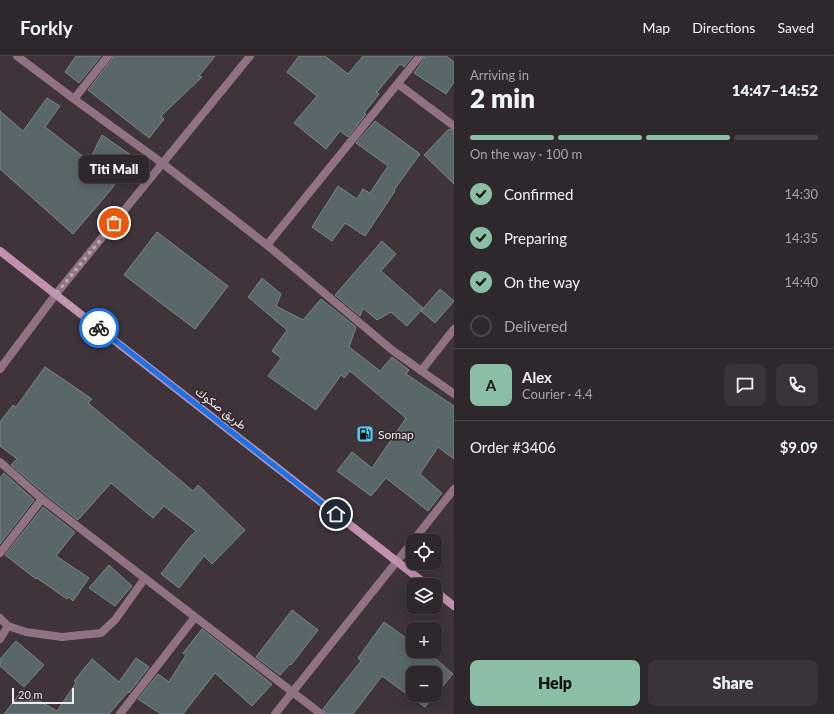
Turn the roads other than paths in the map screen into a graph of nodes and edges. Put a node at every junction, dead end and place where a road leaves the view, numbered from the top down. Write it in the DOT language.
graph roads {
  1 [pos="17,56"];
  2 [pos="108,56"];
  3 [pos="250,56"];
  4 [pos="420,56"];
  5 [pos="398,84"];
  6 [pos="74,99"];
  7 [pos="454,126"];
  8 [pos="162,163"];
  9 [pos="267,245"];
  10 [pos="0,251"];
  11 [pos="56,294"];
  12 [pos="454,329"];
  13 [pos="0,369"];
  14 [pos="421,370"];
  15 [pos="454,394"];
  16 [pos="0,462"];
  17 [pos="454,488"];
  18 [pos="42,499"];
  19 [pos="418,534"];
  20 [pos="406,550"];
  21 [pos="0,553"];
  22 [pos="397,562"];
  23 [pos="145,578"];
  24 [pos="418,578"];
  25 [pos="442,597"];
  26 [pos="454,606"];
  27 [pos="195,616"];
  28 [pos="0,618"];
  29 [pos="8,626"];
  30 [pos="0,639"];
  31 [pos="293,692"];
  32 [pos="120,714"];
  33 [pos="275,714"];
  34 [pos="321,714"];
  1 -- 6 [label="street"];
  2 -- 6 [label="street"];
  3 -- 8 [label="street"];
  4 -- 5 [label="street"];
  5 -- 7 [label="street"];
  5 -- 9 [label="street"];
  6 -- 8 [label="street"];
  8 -- 9 [label="street"];
  8 -- 11 [label="street"];
  9 -- 14 [label="street"];
  10 -- 11 [label="street, طريق صكوك"];
  11 -- 13 [label="street"];
  11 -- 22 [label="street, طريق صكوك"];
  12 -- 14 [label="street"];
  14 -- 15 [label="street"];
  16 -- 18 [label="street"];
  17 -- 19 [label="street"];
  18 -- 21 [label="street"];
  18 -- 23 [label="street"];
  20 -- 22 [label="street"];
  22 -- 24 [label="street, طريق صكوك"];
  22 -- 31 [label="street"];
  23 -- 27 [label="street"];
  23 -- 29 [label="street"];
  25 -- 26 [label="street"];
  27 -- 31 [label="street"];
  27 -- 32 [label="street"];
  28 -- 29 [label="street"];
  29 -- 30 [label="street"];
  31 -- 33 [label="street"];
  31 -- 34 [label="street"];
}
